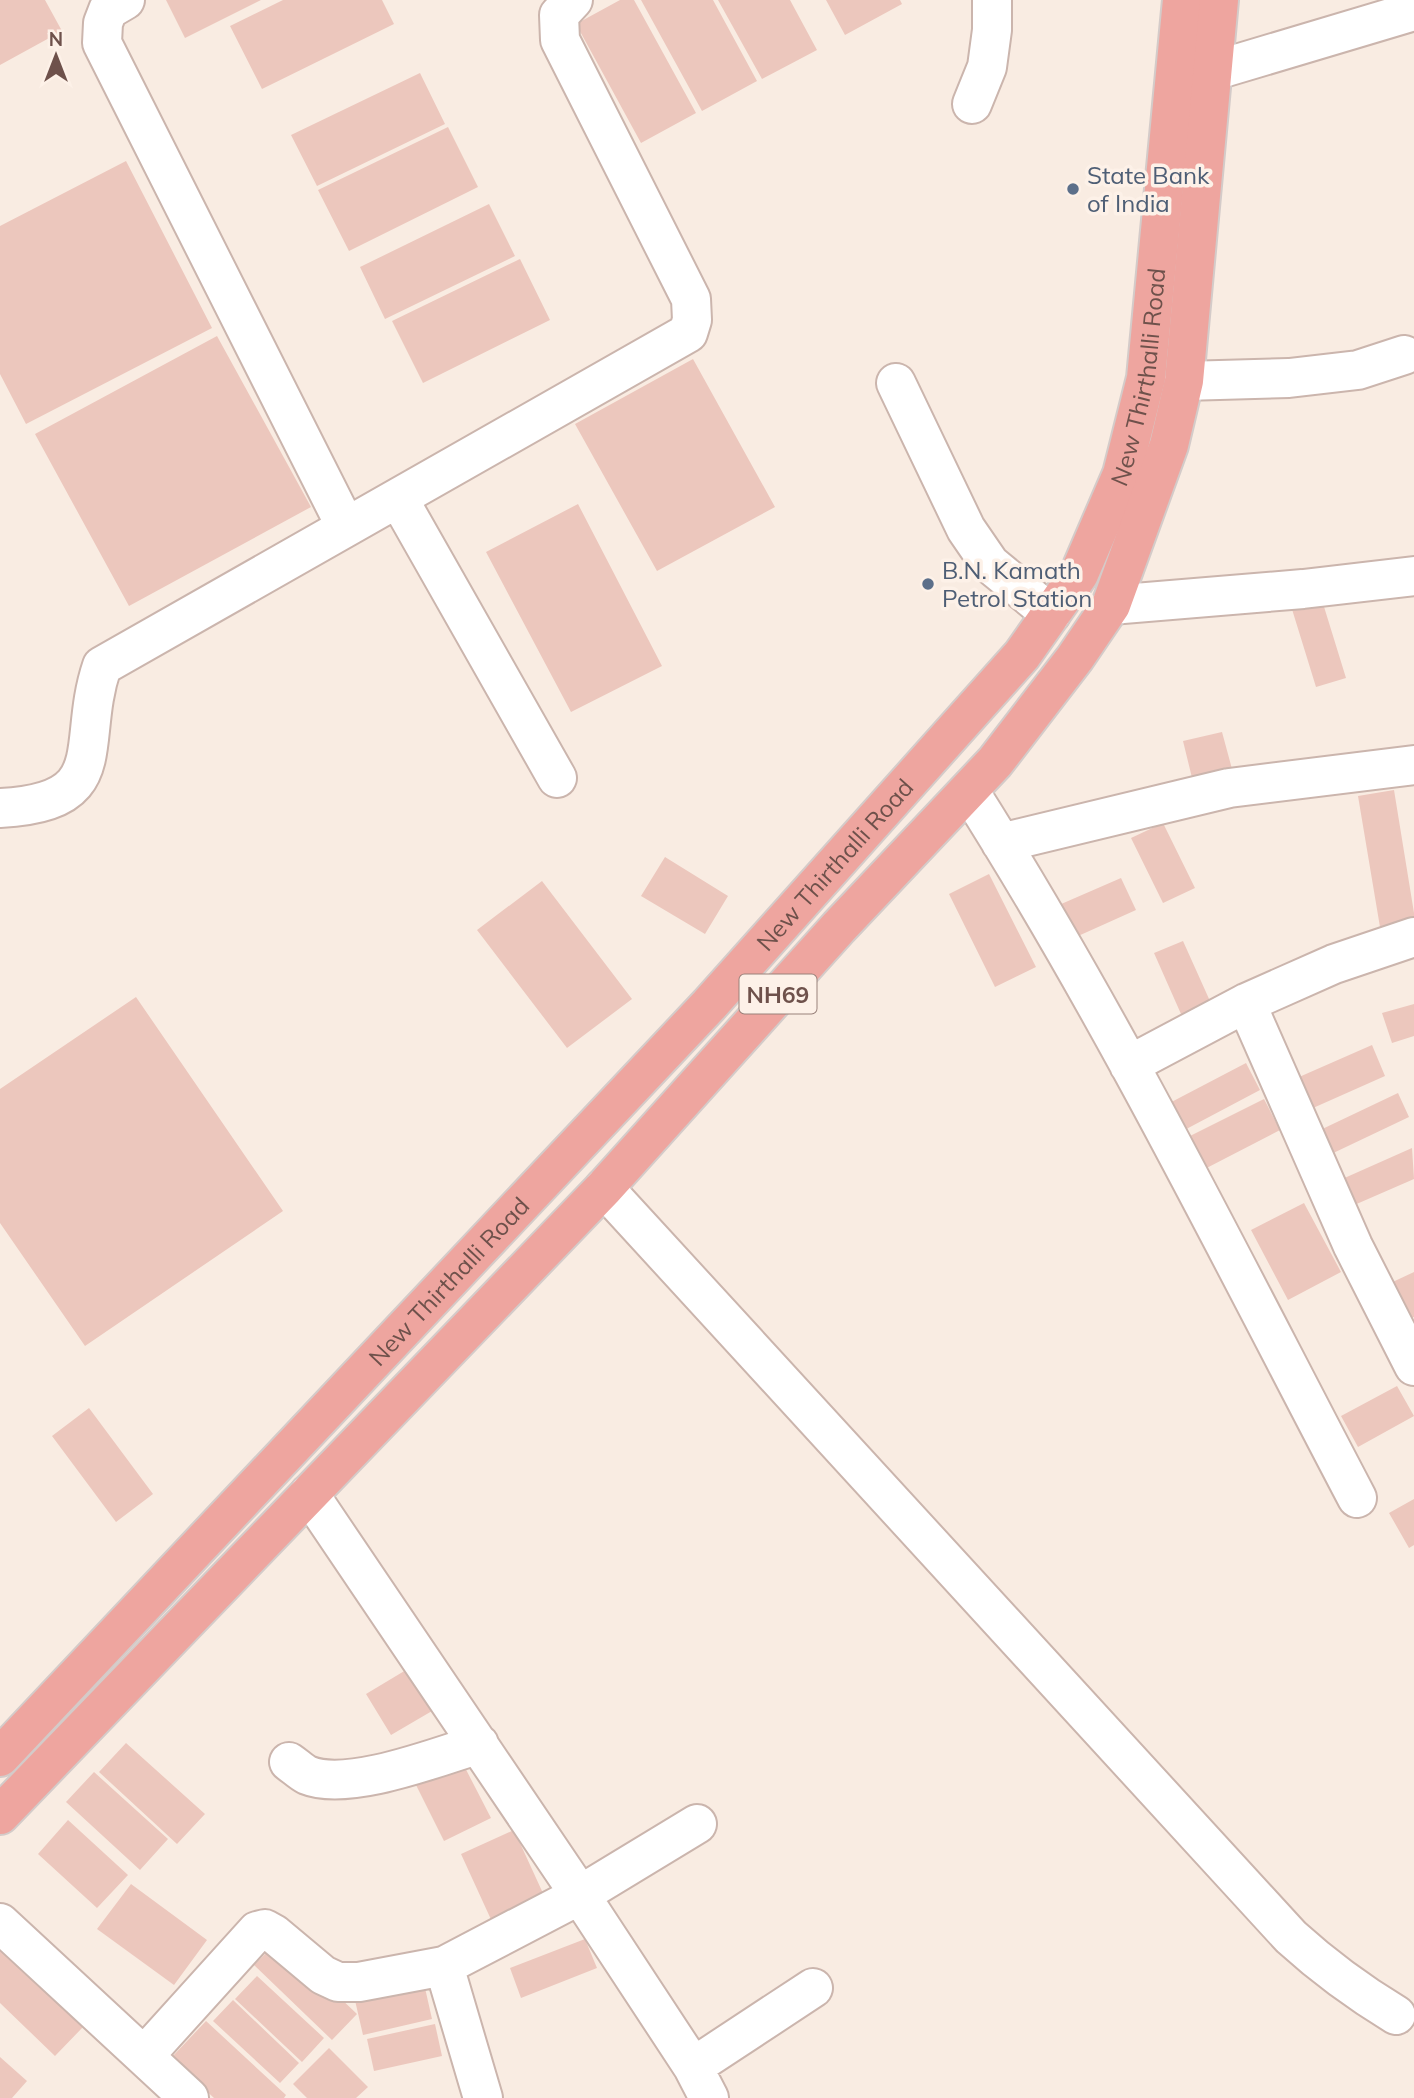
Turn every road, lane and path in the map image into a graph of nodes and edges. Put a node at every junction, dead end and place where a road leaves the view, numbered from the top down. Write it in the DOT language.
graph roads {
  1 [pos="125,0"];
  2 [pos="992,0"];
  3 [pos="1182,0"];
  4 [pos="1219,0"];
  5 [pos="561,5"];
  6 [pos="1414,11"];
  7 [pos="1213,71"];
  8 [pos="972,104"];
  9 [pos="1404,355"];
  10 [pos="1184,381"];
  11 [pos="897,383"];
  12 [pos="398,498"];
  13 [pos="346,527"];
  14 [pos="1414,576"];
  15 [pos="1111,605"];
  16 [pos="1051,614"];
  17 [pos="1414,765"];
  18 [pos="558,778"];
  19 [pos="969,791"];
  20 [pos="895,799"];
  21 [pos="0,808"];
  22 [pos="930,831"];
  23 [pos="1001,842"];
  24 [pos="1414,937"];
  25 [pos="1246,1003"];
  26 [pos="1129,1065"];
  27 [pos="604,1188"];
  28 [pos="1414,1366"];
  29 [pos="309,1494"];
  30 [pos="1357,1498"];
  31 [pos="479,1744"];
  32 [pos="0,1757"];
  33 [pos="289,1762"];
  34 [pos="0,1815"];
  35 [pos="696,1824"];
  36 [pos="580,1895"];
  37 [pos="0,1923"];
  38 [pos="444,1966"];
  39 [pos="813,1988"];
  40 [pos="1396,2015"];
  41 [pos="144,2056"];
  42 [pos="701,2082"];
  43 [pos="189,2098"];
  44 [pos="483,2098"];
  1 -- 13 [label="street"];
  2 -- 8 [label="street"];
  3 -- 16 [label="highway, New Thirthalli Road / NH69"];
  4 -- 7 [label="highway, NH69"];
  5 -- 12 [label="street"];
  6 -- 7 [label="street"];
  7 -- 10 [label="highway, NH69"];
  9 -- 10 [label="street"];
  10 -- 15 [label="highway, NH69"];
  11 -- 16 [label="street"];
  12 -- 13 [label="street"];
  12 -- 18 [label="street"];
  13 -- 21 [label="street"];
  14 -- 15 [label="street"];
  15 -- 19 [label="highway, NH69"];
  16 -- 20 [label="highway, New Thirthalli Road / NH69"];
  17 -- 23 [label="street"];
  19 -- 22 [label="highway, NH69"];
  19 -- 23 [label="street"];
  20 -- 22 [label="highway"];
  20 -- 32 [label="highway, New Thirthalli Road / NH69"];
  22 -- 27 [label="highway, NH69"];
  23 -- 26 [label="street"];
  24 -- 25 [label="street"];
  25 -- 26 [label="street"];
  25 -- 28 [label="street"];
  26 -- 30 [label="street"];
  27 -- 29 [label="highway, NH69"];
  27 -- 40 [label="street"];
  29 -- 31 [label="street"];
  29 -- 34 [label="highway, NH69"];
  31 -- 33 [label="street"];
  31 -- 36 [label="street"];
  35 -- 36 [label="street"];
  36 -- 38 [label="street"];
  36 -- 42 [label="street"];
  37 -- 41 [label="street"];
  38 -- 41 [label="street"];
  38 -- 44 [label="street"];
  39 -- 42 [label="street"];
  41 -- 43 [label="street"];
}
